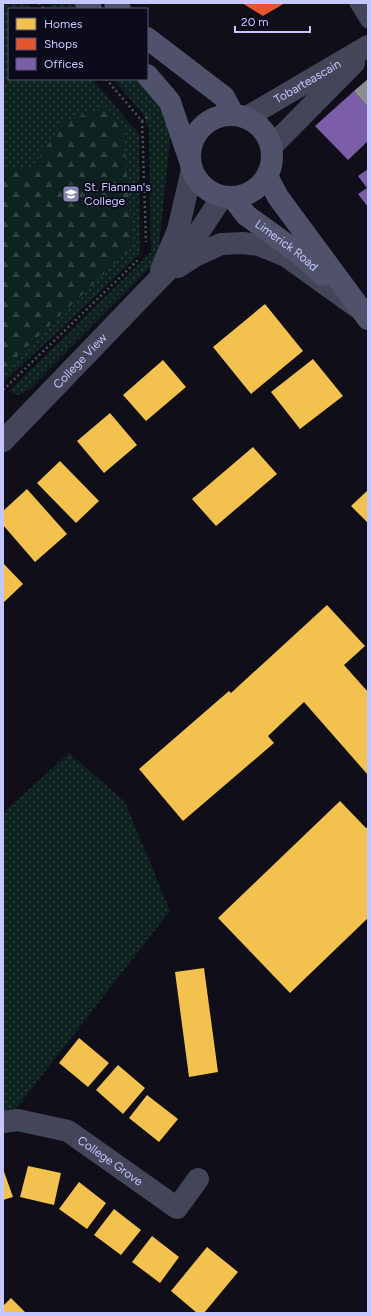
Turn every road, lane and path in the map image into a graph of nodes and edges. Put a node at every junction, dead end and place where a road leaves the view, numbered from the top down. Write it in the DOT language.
graph roads {
  1 [pos="357,3"];
  2 [pos="368,21"];
  3 [pos="148,39"];
  4 [pos="368,46"];
  5 [pos="368,50"];
  6 [pos="148,76"];
  7 [pos="107,80"];
  8 [pos="170,102"];
  9 [pos="240,116"];
  10 [pos="142,121"];
  11 [pos="272,146"];
  12 [pos="190,165"];
  13 [pos="268,176"];
  14 [pos="228,197"];
  15 [pos="146,244"];
  16 [pos="143,256"];
  17 [pos="157,281"];
  18 [pos="364,314"];
  19 [pos="3,390"];
  20 [pos="3,441"];
  21 [pos="3,1122"];
  22 [pos="198,1179"];
  1 -- 2 [label="lane"];
  3 -- 9 [label="main road"];
  4 -- 9 [label="street, Tobarteascain"];
  5 -- 11 [label="street, Tobarteascain"];
  6 -- 8 [label="main road"];
  7 -- 10 [label="path"];
  8 -- 10 [label="path"];
  8 -- 12 [label="main road"];
  9 -- 11 [label="main road"];
  9 -- 12 [label="main road"];
  10 -- 15 [label="path"];
  11 -- 13 [label="main road"];
  12 -- 14 [label="main road"];
  12 -- 17 [label="street, College View"];
  13 -- 14 [label="main road"];
  13 -- 18 [label="main road, Limerick Road"];
  14 -- 17 [label="street, College View"];
  14 -- 18 [label="main road, Limerick Road"];
  16 -- 19 [label="path"];
  17 -- 18 [label="street, College View"];
  17 -- 20 [label="street, College View"];
  21 -- 22 [label="street, College Grove"];
}
